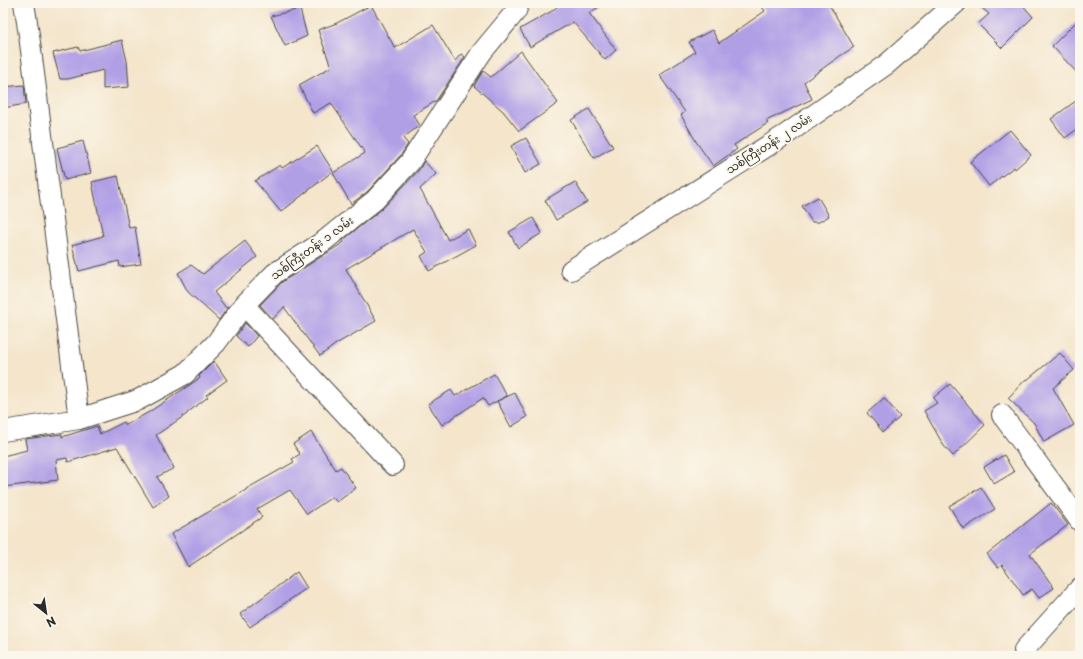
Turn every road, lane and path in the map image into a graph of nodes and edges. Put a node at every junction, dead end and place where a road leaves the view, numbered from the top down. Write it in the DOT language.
graph roads {
  1 [pos="24,3"];
  2 [pos="519,3"];
  3 [pos="956,3"];
  4 [pos="572,270"];
  5 [pos="244,305"];
  6 [pos="1002,415"];
  7 [pos="79,419"];
  8 [pos="3,431"];
  9 [pos="393,465"];
  10 [pos="1080,521"];
  11 [pos="1080,588"];
  12 [pos="1024,650"];
  1 -- 7 [label="street"];
  2 -- 5 [label="street, သစ်ကြီးတန်း ၁ လမ်း"];
  3 -- 4 [label="street, သစ်ကြီးတန်း ၂ လမ်း"];
  5 -- 7 [label="street, သစ်ကြီးတန်း ၁ လမ်း"];
  5 -- 9 [label="street"];
  6 -- 10 [label="street"];
  7 -- 8 [label="street, သစ်ကြီးတန်း ၁ လမ်း"];
  11 -- 12 [label="street"];
}
